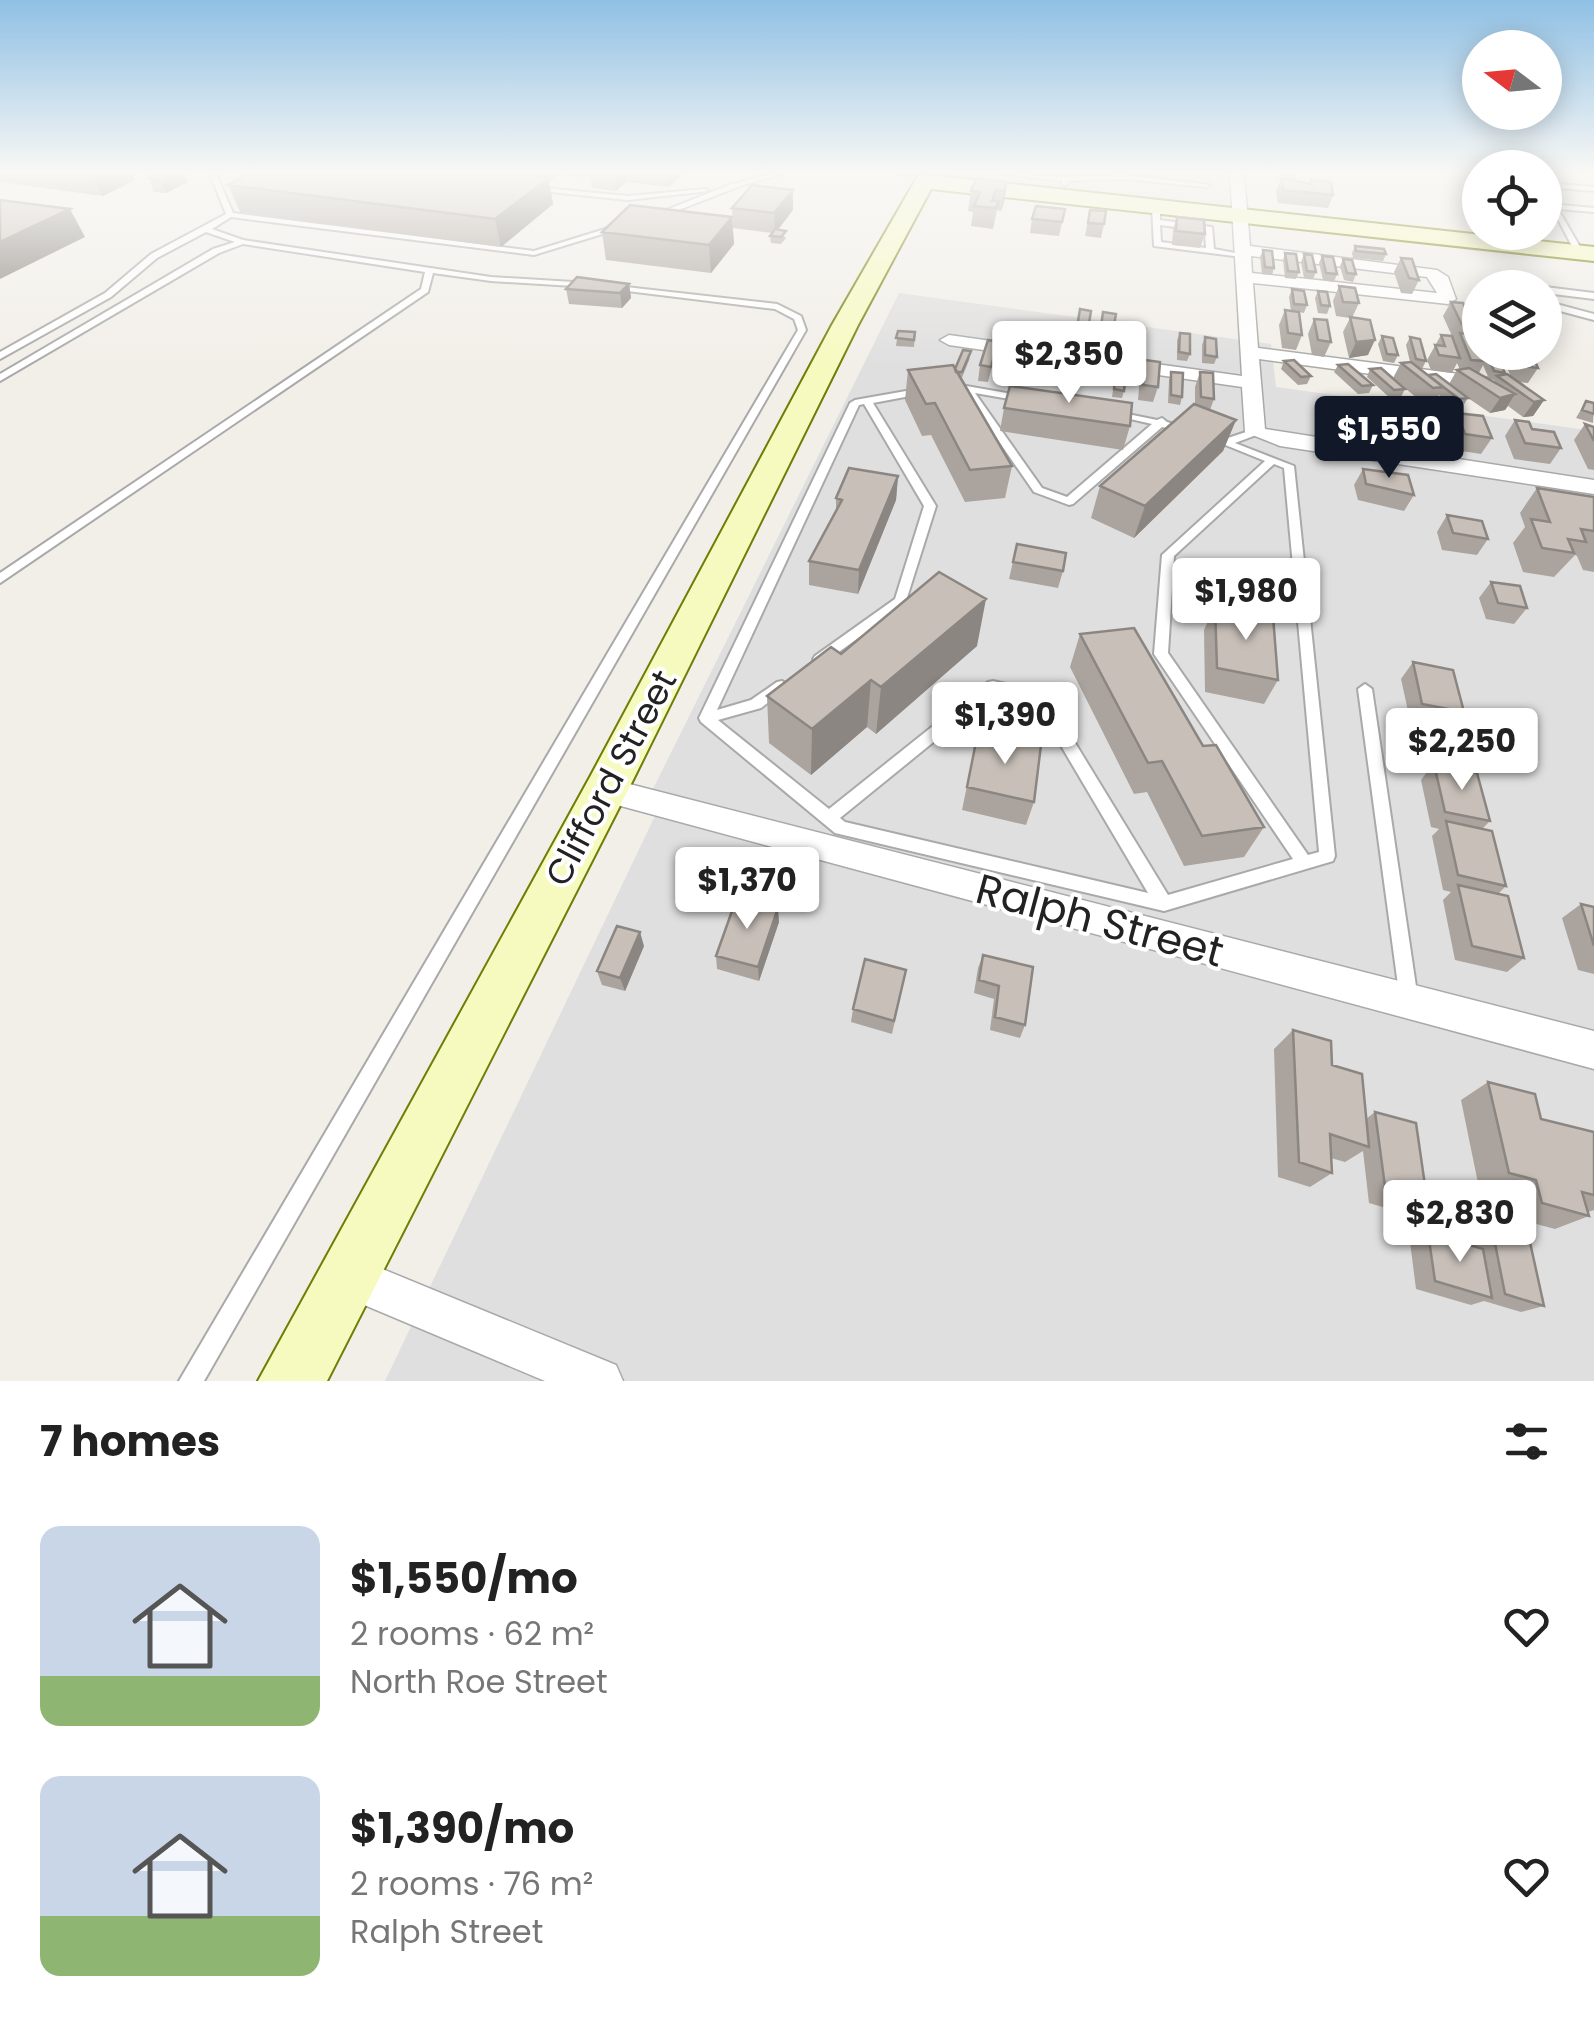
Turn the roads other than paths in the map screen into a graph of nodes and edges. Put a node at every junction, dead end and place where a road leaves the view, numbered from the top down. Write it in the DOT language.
graph roads {
  1 [pos="188,238"];
  2 [pos="232,238"];
  3 [pos="413,238"];
  4 [pos="584,238"];
  5 [pos="894,238"];
  6 [pos="1158,238"];
  7 [pos="1210,238"];
  8 [pos="1240,238"];
  9 [pos="242,242"];
  10 [pos="1562,248"];
  11 [pos="1210,251"];
  12 [pos="1242,252"];
  13 [pos="1587,253"];
  14 [pos="430,269"];
  15 [pos="1245,277"];
  16 [pos="1562,292"];
  17 [pos="1594,296"];
  18 [pos="1562,309"];
  19 [pos="1594,317"];
  20 [pos="949,340"];
  21 [pos="1250,352"];
  22 [pos="0,356"];
  23 [pos="0,378"];
  24 [pos="1252,383"];
  25 [pos="1502,386"];
  26 [pos="968,390"];
  27 [pos="866,401"];
  28 [pos="1046,402"];
  29 [pos="1104,411"];
  30 [pos="1162,420"];
  31 [pos="1255,432"];
  32 [pos="1288,441"];
  33 [pos="1225,443"];
  34 [pos="1272,460"];
  35 [pos="1289,466"];
  36 [pos="1594,487"];
  37 [pos="0,579"];
  38 [pos="804,670"];
  39 [pos="788,682"];
  40 [pos="1364,690"];
  41 [pos="706,718"];
  42 [pos="606,790"];
  43 [pos="834,832"];
  44 [pos="1305,863"];
  45 [pos="1164,904"];
  46 [pos="1122,910"];
  47 [pos="1409,1001"];
  48 [pos="1594,1050"];
  49 [pos="346,1276"];
  50 [pos="191,1381"];
  51 [pos="291,1381"];
  52 [pos="600,1381"];
  1 -- 22 [label="lane"];
  2 -- 9 [label="lane"];
  3 -- 4 [label="lane"];
  5 -- 42 [label="main road, Clifford Street"];
  6 -- 11 [label="lane"];
  7 -- 11 [label="lane"];
  8 -- 12 [label="street"];
  9 -- 14 [label="lane"];
  9 -- 23 [label="lane"];
  10 -- 13 [label="main road"];
  11 -- 12 [label="lane"];
  12 -- 15 [label="street"];
  12 -- 15 [label="street"];
  14 -- 37 [label="lane"];
  14 -- 50 [label="lane"];
  15 -- 21 [label="street"];
  16 -- 17 [label="lane"];
  18 -- 19 [label="lane"];
  20 -- 24 [label="street"];
  21 -- 24 [label="street"];
  21 -- 25 [label="street"];
  24 -- 31 [label="street"];
  26 -- 27 [label="lane"];
  26 -- 28 [label="lane"];
  26 -- 30 [label="lane"];
  27 -- 38 [label="lane"];
  27 -- 41 [label="lane"];
  29 -- 30 [label="lane"];
  30 -- 33 [label="lane"];
  31 -- 32 [label="street"];
  31 -- 33 [label="lane"];
  32 -- 35 [label="lane"];
  32 -- 36 [label="street"];
  33 -- 34 [label="lane"];
  34 -- 35 [label="lane"];
  34 -- 44 [label="lane"];
  35 -- 44 [label="lane"];
  39 -- 41 [label="lane"];
  40 -- 47 [label="lane"];
  41 -- 43 [label="lane"];
  42 -- 43 [label="street, Ralph Street"];
  42 -- 49 [label="main road, Clifford Street"];
  43 -- 45 [label="lane"];
  43 -- 46 [label="street, Ralph Street"];
  44 -- 45 [label="lane"];
  45 -- 46 [label="lane"];
  46 -- 47 [label="street, Ralph Street"];
  47 -- 48 [label="street, Ralph Street"];
  49 -- 51 [label="main road, Clifford Street"];
  49 -- 52 [label="street"];
}
